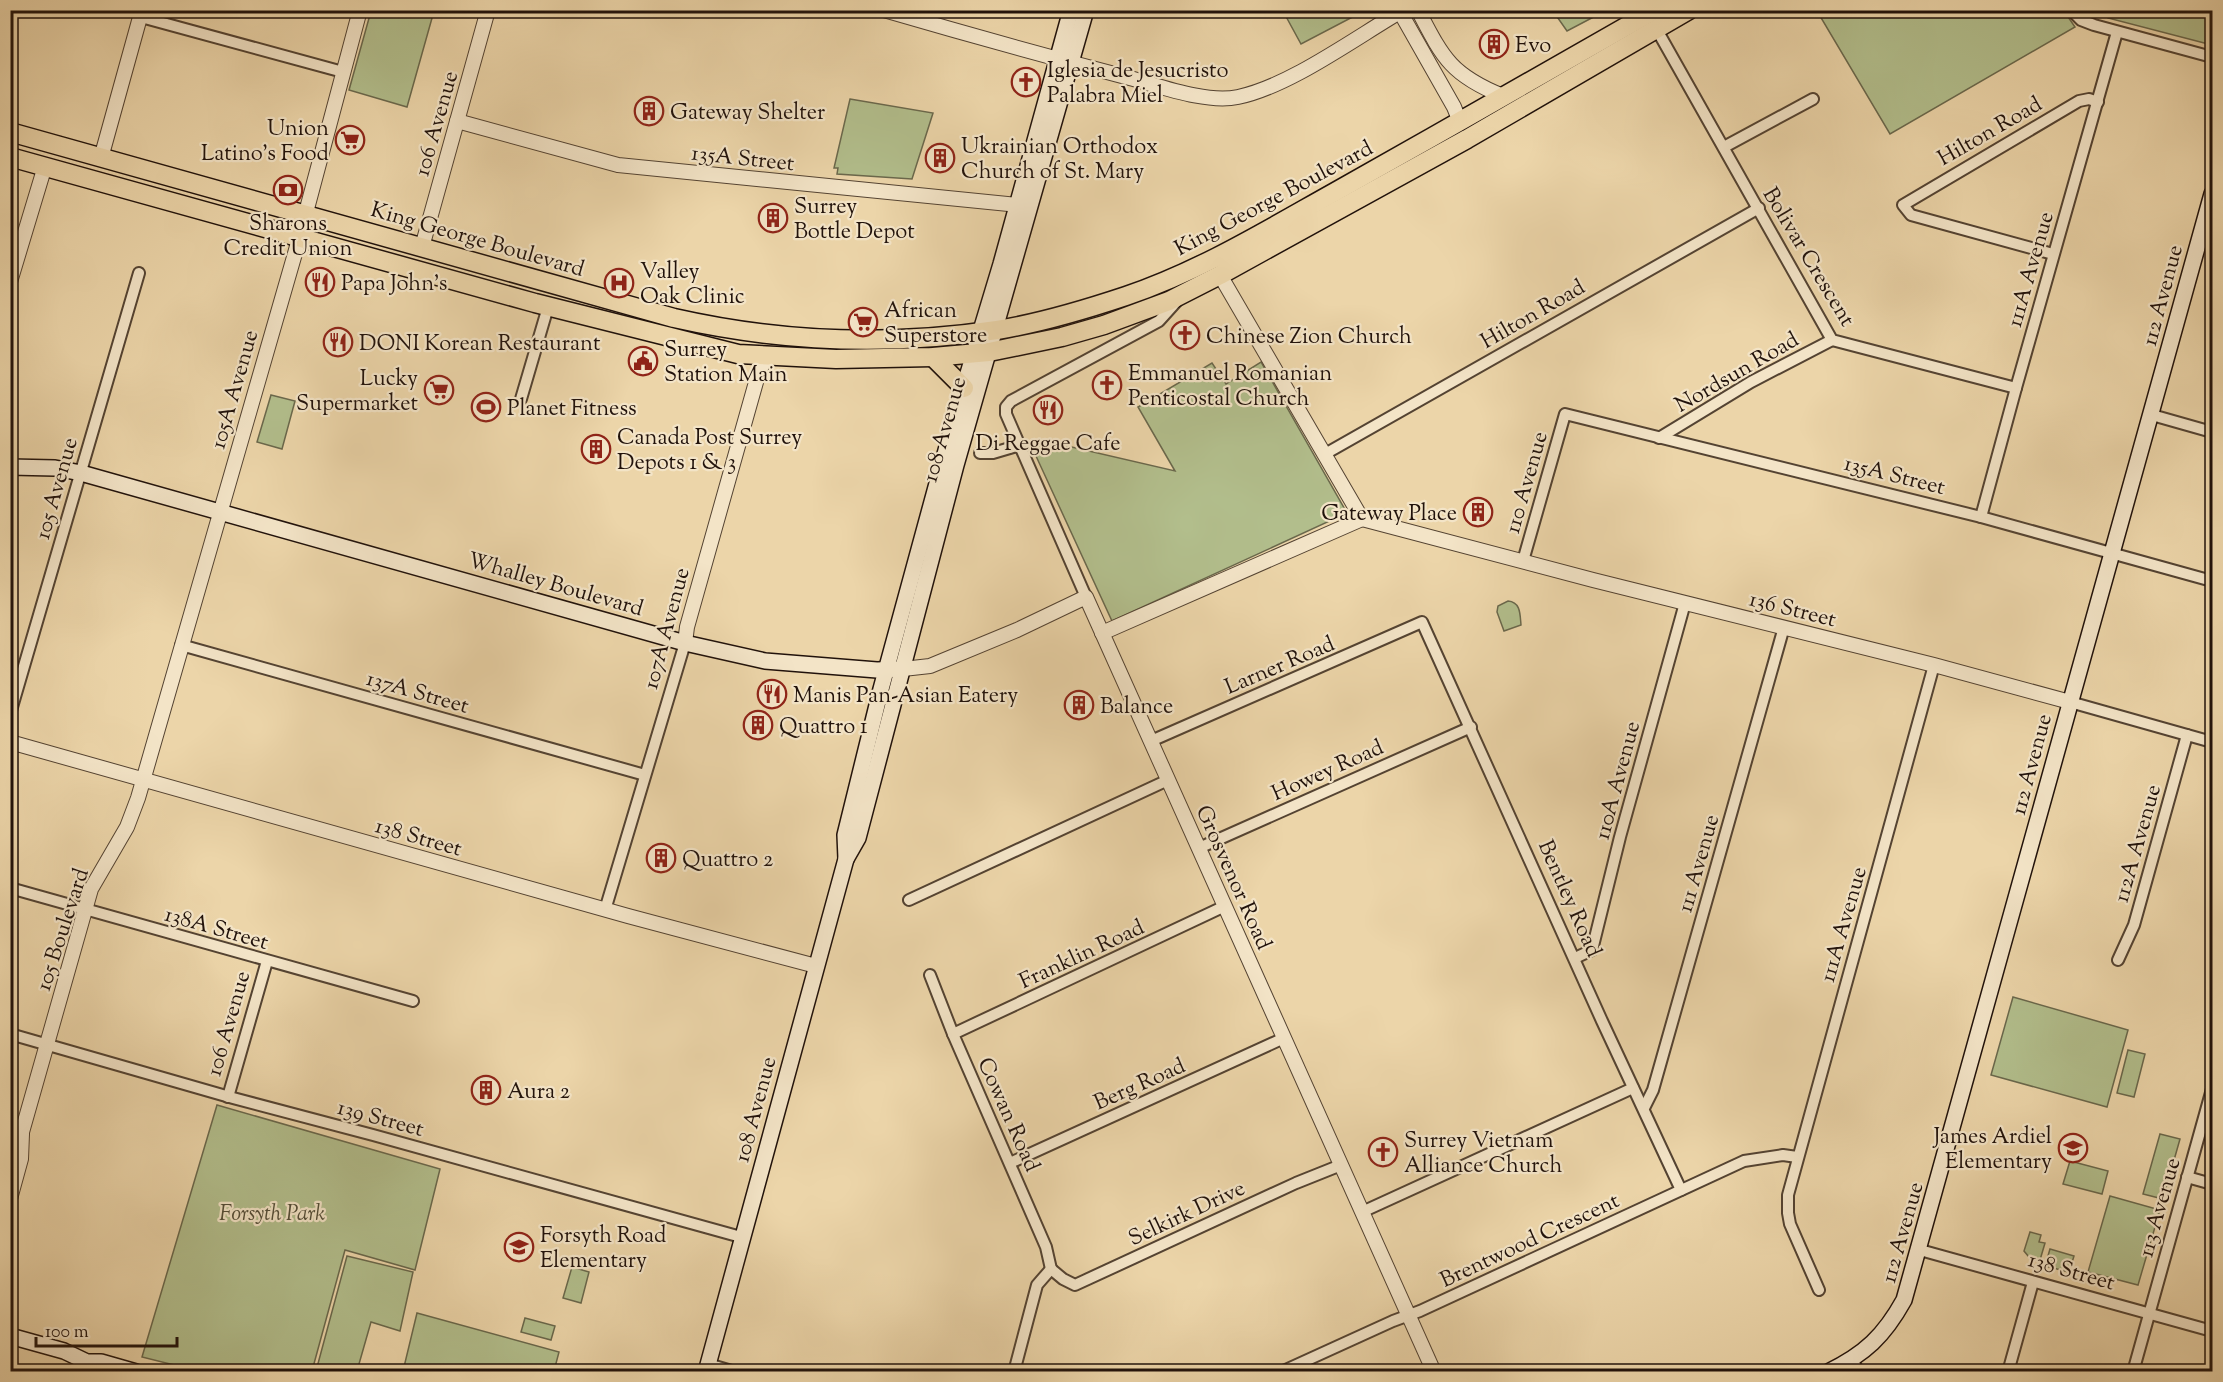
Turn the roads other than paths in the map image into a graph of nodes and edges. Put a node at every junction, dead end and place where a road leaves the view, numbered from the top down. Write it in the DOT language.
graph roads {
  1 [pos="360,10"];
  2 [pos="488,10"];
  3 [pos="884,10"];
  4 [pos="1071,10"];
  5 [pos="1086,10"];
  6 [pos="1418,10"];
  7 [pos="1655,10"];
  8 [pos="1689,10"];
  9 [pos="2071,10"];
  10 [pos="1401,11"];
  11 [pos="141,14"];
  12 [pos="1657,30"];
  13 [pos="2117,32"];
  14 [pos="2212,57"];
  15 [pos="1064,61"];
  16 [pos="343,72"];
  17 [pos="1503,96"];
  18 [pos="1812,99"];
  19 [pos="2098,102"];
  20 [pos="457,121"];
  21 [pos="1460,122"];
  22 [pos="10,132"];
  23 [pos="1724,147"];
  24 [pos="10,157"];
  25 [pos="101,158"];
  26 [pos="45,166"];
  27 [pos="2212,194"];
  28 [pos="1023,205"];
  29 [pos="1759,208"];
  30 [pos="305,215"];
  31 [pos="299,237"];
  32 [pos="422,247"];
  33 [pos="2053,254"];
  34 [pos="139,273"];
  35 [pos="1220,275"];
  36 [pos="542,281"];
  37 [pos="10,282"];
  38 [pos="575,290"];
  39 [pos="1184,294"];
  40 [pos="548,307"];
  41 [pos="988,331"];
  42 [pos="1832,340"];
  43 [pos="982,353"];
  44 [pos="766,357"];
  45 [pos="933,357"];
  46 [pos="964,388"];
  47 [pos="2016,388"];
  48 [pos="521,399"];
  49 [pos="1011,401"];
  50 [pos="1565,414"];
  51 [pos="2152,415"];
  52 [pos="2212,432"];
  53 [pos="1659,438"];
  54 [pos="1020,446"];
  55 [pos="980,453"];
  56 [pos="1325,454"];
  57 [pos="10,468"];
  58 [pos="81,473"];
  59 [pos="220,511"];
  60 [pos="1981,517"];
  61 [pos="1362,519"];
  62 [pos="2112,553"];
  63 [pos="1523,561"];
  64 [pos="2212,581"];
  65 [pos="1086,597"];
  66 [pos="1685,603"];
  67 [pos="1422,622"];
  68 [pos="1784,627"];
  69 [pos="1102,633"];
  70 [pos="685,643"];
  71 [pos="182,645"];
  72 [pos="1934,665"];
  73 [pos="903,669"];
  74 [pos="887,670"];
  75 [pos="2070,702"];
  76 [pos="10,714"];
  77 [pos="1471,727"];
  78 [pos="2187,735"];
  79 [pos="1151,741"];
  80 [pos="10,742"];
  81 [pos="2212,742"];
  82 [pos="645,775"];
  83 [pos="144,779"];
  84 [pos="1168,780"];
  85 [pos="1199,848"];
  86 [pos="846,859"];
  87 [pos="10,888"];
  88 [pos="909,900"];
  89 [pos="1225,906"];
  90 [pos="85,909"];
  91 [pos="605,910"];
  92 [pos="1575,958"];
  93 [pos="2118,960"];
  94 [pos="267,961"];
  95 [pos="816,966"];
  96 [pos="930,975"];
  97 [pos="413,1001"];
  98 [pos="10,1034"];
  99 [pos="953,1034"];
  100 [pos="1284,1038"];
  101 [pos="47,1044"];
  102 [pos="1633,1088"];
  103 [pos="2212,1089"];
  104 [pos="228,1097"];
  105 [pos="1644,1108"];
  106 [pos="22,1132"];
  107 [pos="10,1151"];
  108 [pos="1797,1157"];
  109 [pos="1010,1162"];
  110 [pos="1341,1165"];
  111 [pos="2187,1177"];
  112 [pos="2212,1184"];
  113 [pos="1681,1190"];
  114 [pos="10,1199"];
  115 [pos="1362,1212"];
  116 [pos="741,1238"];
  117 [pos="1920,1250"];
  118 [pos="1051,1269"];
  119 [pos="2033,1282"];
  120 [pos="1819,1290"];
  121 [pos="2149,1314"];
  122 [pos="1408,1315"];
  123 [pos="2212,1331"];
  124 [pos="10,1336"];
  125 [pos="107,1366"];
  126 [pos="1855,1366"];
  127 [pos="707,1368"];
  128 [pos="136,1371"];
  129 [pos="735,1371"];
  130 [pos="1014,1371"];
  131 [pos="1281,1371"];
  132 [pos="1434,1371"];
  133 [pos="1828,1371"];
  134 [pos="2008,1371"];
  135 [pos="2133,1371"];
  1 -- 16 [label="street, 105A Avenue"];
  2 -- 20 [label="street, 106 Avenue"];
  3 -- 15 [label="street"];
  4 -- 15 [label="main road, 108 Avenue"];
  5 -- 15 [label="main road, 108 Avenue"];
  6 -- 17 [label="street"];
  7 -- 17 [label="main road, King George Boulevard"];
  8 -- 12 [label="main road, King George Boulevard"];
  9 -- 13 [label="street"];
  10 -- 15 [label="street"];
  10 -- 21 [label="street"];
  11 -- 16 [label="street"];
  11 -- 25 [label="street"];
  12 -- 23 [label="street, Bolivar Crescent"];
  12 -- 35 [label="main road, King George Boulevard"];
  13 -- 14 [label="street"];
  13 -- 19 [label="street, 111A Avenue"];
  15 -- 28 [label="main road, 108 Avenue"];
  16 -- 30 [label="street, 105A Avenue"];
  17 -- 21 [label="main road, King George Boulevard"];
  18 -- 23 [label="street"];
  19 -- 33 [label="street, 111A Avenue"];
  19 -- 33 [label="street, Hilton Road"];
  20 -- 28 [label="street, 135A Street"];
  20 -- 32 [label="street, 106 Avenue"];
  21 -- 41 [label="main road, King George Boulevard"];
  22 -- 25 [label="main road, King George Boulevard"];
  23 -- 29 [label="street, Bolivar Crescent"];
  24 -- 26 [label="main road, King George Boulevard"];
  25 -- 30 [label="main road, King George Boulevard"];
  26 -- 31 [label="main road, King George Boulevard"];
  26 -- 37 [label="street"];
  27 -- 51 [label="main road, 112 Avenue"];
  28 -- 41 [label="main road, 108 Avenue"];
  29 -- 42 [label="street, Bolivar Crescent"];
  29 -- 56 [label="street, Hilton Road"];
  30 -- 31 [label="street, 105A Avenue"];
  30 -- 32 [label="main road, King George Boulevard"];
  31 -- 40 [label="main road, King George Boulevard"];
  31 -- 59 [label="street, 105A Avenue"];
  32 -- 36 [label="main road, King George Boulevard"];
  33 -- 47 [label="street, 111A Avenue"];
  34 -- 58 [label="street, 105 Avenue"];
  35 -- 39 [label="main road, King George Boulevard"];
  35 -- 56 [label="street"];
  36 -- 38 [label="main road, King George Boulevard"];
  36 -- 40 [label="main road"];
  38 -- 40 [label="main road"];
  38 -- 41 [label="main road, King George Boulevard"];
  39 -- 43 [label="main road, King George Boulevard"];
  39 -- 49 [label="street, King George Boulevard"];
  40 -- 44 [label="main road, King George Boulevard"];
  40 -- 48 [label="street"];
  41 -- 43 [label="main road, 108 Avenue"];
  42 -- 47 [label="street, Bolivar Crescent"];
  42 -- 53 [label="street, Nordsun Road"];
  43 -- 45 [label="main road, King George Boulevard"];
  43 -- 46 [label="main road, 108 Avenue"];
  43 -- 73 [label="main road, 108 Avenue"];
  44 -- 45 [label="main road, King George Boulevard"];
  44 -- 70 [label="street, 107A Avenue"];
  45 -- 46 [label="main road"];
  46 -- 74 [label="main road, 108 Avenue"];
  47 -- 60 [label="street, 111A Avenue"];
  49 -- 54 [label="street, Grosvenor Road"];
  50 -- 53 [label="street, 135A Street"];
  50 -- 63 [label="street, 110 Avenue"];
  51 -- 52 [label="street"];
  51 -- 62 [label="main road, 112 Avenue"];
  53 -- 60 [label="street, 135A Street"];
  54 -- 55 [label="street"];
  54 -- 65 [label="street, Grosvenor Road"];
  56 -- 61 [label="street"];
  57 -- 58 [label="main road, Whalley Boulevard"];
  58 -- 59 [label="main road, Whalley Boulevard"];
  58 -- 76 [label="street, 105 Avenue"];
  59 -- 70 [label="main road, Whalley Boulevard"];
  59 -- 71 [label="street, 105A Avenue"];
  60 -- 62 [label="street, 135A Street"];
  61 -- 63 [label="street, 136 Street"];
  61 -- 69 [label="street"];
  62 -- 64 [label="street, 135A Street"];
  62 -- 75 [label="main road, 112 Avenue"];
  63 -- 66 [label="street, 136 Street"];
  65 -- 69 [label="street, Grosvenor Road"];
  65 -- 73 [label="street, Whalley Boulevard"];
  66 -- 68 [label="street, 136 Street"];
  66 -- 92 [label="street, 110A Avenue"];
  67 -- 77 [label="street, Bentley Road"];
  67 -- 79 [label="street, Larner Road"];
  68 -- 72 [label="street, 136 Street"];
  68 -- 105 [label="street, 111 Avenue"];
  69 -- 79 [label="street, Grosvenor Road"];
  70 -- 74 [label="main road, Whalley Boulevard"];
  70 -- 82 [label="street, 107A Avenue"];
  71 -- 82 [label="street, 137A Street"];
  71 -- 83 [label="street, 105A Avenue"];
  72 -- 75 [label="street, 136 Street"];
  72 -- 108 [label="street, 111A Avenue"];
  73 -- 74 [label="main road, Whalley Boulevard"];
  73 -- 86 [label="main road, 108 Avenue"];
  74 -- 86 [label="main road, 108 Avenue"];
  75 -- 78 [label="street, 136 Street"];
  75 -- 117 [label="main road, 112 Avenue"];
  77 -- 85 [label="street, Howey Road"];
  77 -- 92 [label="street, Bentley Road"];
  78 -- 81 [label="street, 136 Street"];
  78 -- 93 [label="street, 112A Avenue"];
  79 -- 84 [label="street, Grosvenor Road"];
  80 -- 83 [label="street, 138 Street"];
  82 -- 91 [label="street, 107A Avenue"];
  83 -- 90 [label="street, 105 Boulevard"];
  83 -- 91 [label="street, 138 Street"];
  84 -- 85 [label="street, Grosvenor Road"];
  84 -- 88 [label="street"];
  85 -- 89 [label="street, Grosvenor Road"];
  86 -- 95 [label="main road, 108 Avenue"];
  87 -- 90 [label="street, 138A Street"];
  89 -- 99 [label="street, Franklin Road"];
  89 -- 100 [label="street, Grosvenor Road"];
  90 -- 94 [label="street, 138A Street"];
  90 -- 101 [label="street, 105 Boulevard"];
  91 -- 95 [label="street, 138 Street"];
  92 -- 102 [label="street, Bentley Road"];
  94 -- 97 [label="street, 138A Street"];
  94 -- 104 [label="street, 106 Avenue"];
  95 -- 116 [label="main road, 108 Avenue"];
  96 -- 99 [label="street, Cowan Road"];
  98 -- 101 [label="street, 139 Street"];
  99 -- 109 [label="street, Cowan Road"];
  100 -- 109 [label="street, Berg Road"];
  100 -- 110 [label="street, Grosvenor Road"];
  101 -- 104 [label="street, 139 Street"];
  101 -- 106 [label="street, 105 Boulevard"];
  102 -- 105 [label="street, Bentley Road"];
  102 -- 115 [label="street"];
  103 -- 111 [label="street, 113 Avenue"];
  104 -- 116 [label="street, 139 Street"];
  105 -- 113 [label="street, Bentley Road"];
  106 -- 107 [label="street, 105 Boulevard"];
  106 -- 114 [label="street, 105 Boulevard"];
  108 -- 113 [label="street, Brentwood Crescent"];
  108 -- 120 [label="street, 111A Avenue"];
  109 -- 118 [label="street, Cowan Road"];
  110 -- 115 [label="street, Grosvenor Road"];
  110 -- 118 [label="street, Selkirk Drive"];
  111 -- 112 [label="street"];
  111 -- 121 [label="street, 113 Avenue"];
  113 -- 122 [label="street, Brentwood Crescent"];
  115 -- 122 [label="street, Grosvenor Road"];
  116 -- 127 [label="main road, 108 Avenue"];
  117 -- 119 [label="street, 138 Street"];
  117 -- 126 [label="main road, 112 Avenue"];
  118 -- 130 [label="street"];
  119 -- 121 [label="street, 138 Street"];
  119 -- 134 [label="street"];
  121 -- 123 [label="street, 138 Street"];
  121 -- 135 [label="street, 113 Avenue"];
  122 -- 131 [label="street, Brentwood Crescent"];
  122 -- 132 [label="street, Grosvenor Road"];
  124 -- 125 [label="main road"];
  125 -- 128 [label="main road"];
  126 -- 133 [label="main road, 112 Avenue"];
  127 -- 129 [label="street"];
}
